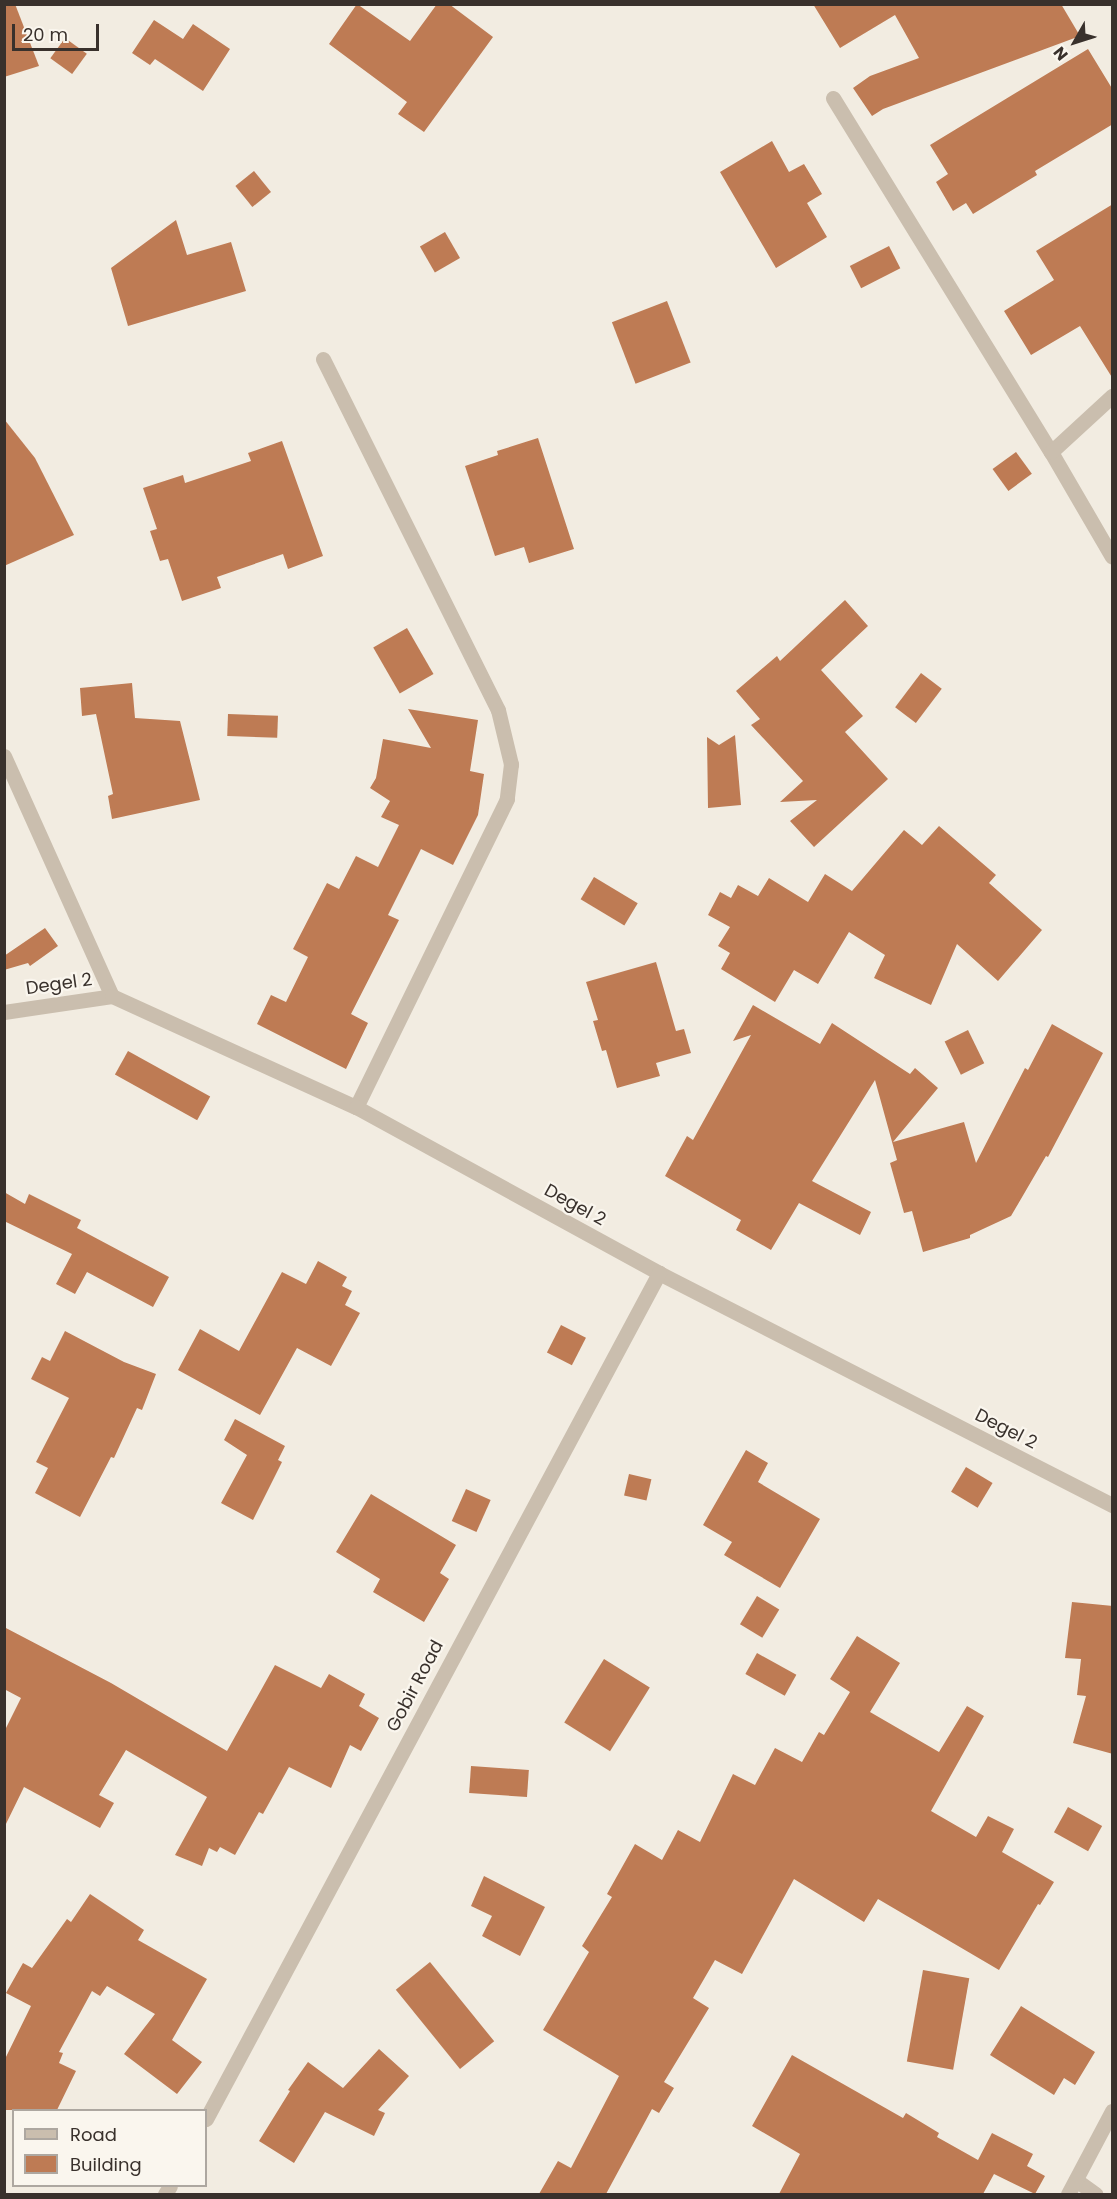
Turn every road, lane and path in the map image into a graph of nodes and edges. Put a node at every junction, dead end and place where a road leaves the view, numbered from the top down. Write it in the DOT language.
graph roads {
  1 [pos="833,98"];
  2 [pos="323,359"];
  3 [pos="1113,396"];
  4 [pos="1052,452"];
  5 [pos="1113,557"];
  6 [pos="4,756"];
  7 [pos="112,996"];
  8 [pos="4,1012"];
  9 [pos="356,1107"];
  10 [pos="659,1273"];
  11 [pos="1113,1505"];
  12 [pos="1113,2111"];
  13 [pos="207,2117"];
  14 [pos="1076,2180"];
  15 [pos="1068,2194"];
  16 [pos="1095,2194"];
  1 -- 4 [label="street"];
  2 -- 9 [label="street"];
  3 -- 4 [label="street"];
  4 -- 5 [label="street"];
  6 -- 7 [label="street"];
  7 -- 8 [label="street, Degel 2"];
  7 -- 9 [label="street, Degel 2"];
  9 -- 10 [label="street, Degel 2"];
  10 -- 11 [label="street, Degel 2"];
  10 -- 13 [label="street, Gobir Road"];
  12 -- 14 [label="street"];
  14 -- 15 [label="street"];
  14 -- 16 [label="street"];
}
